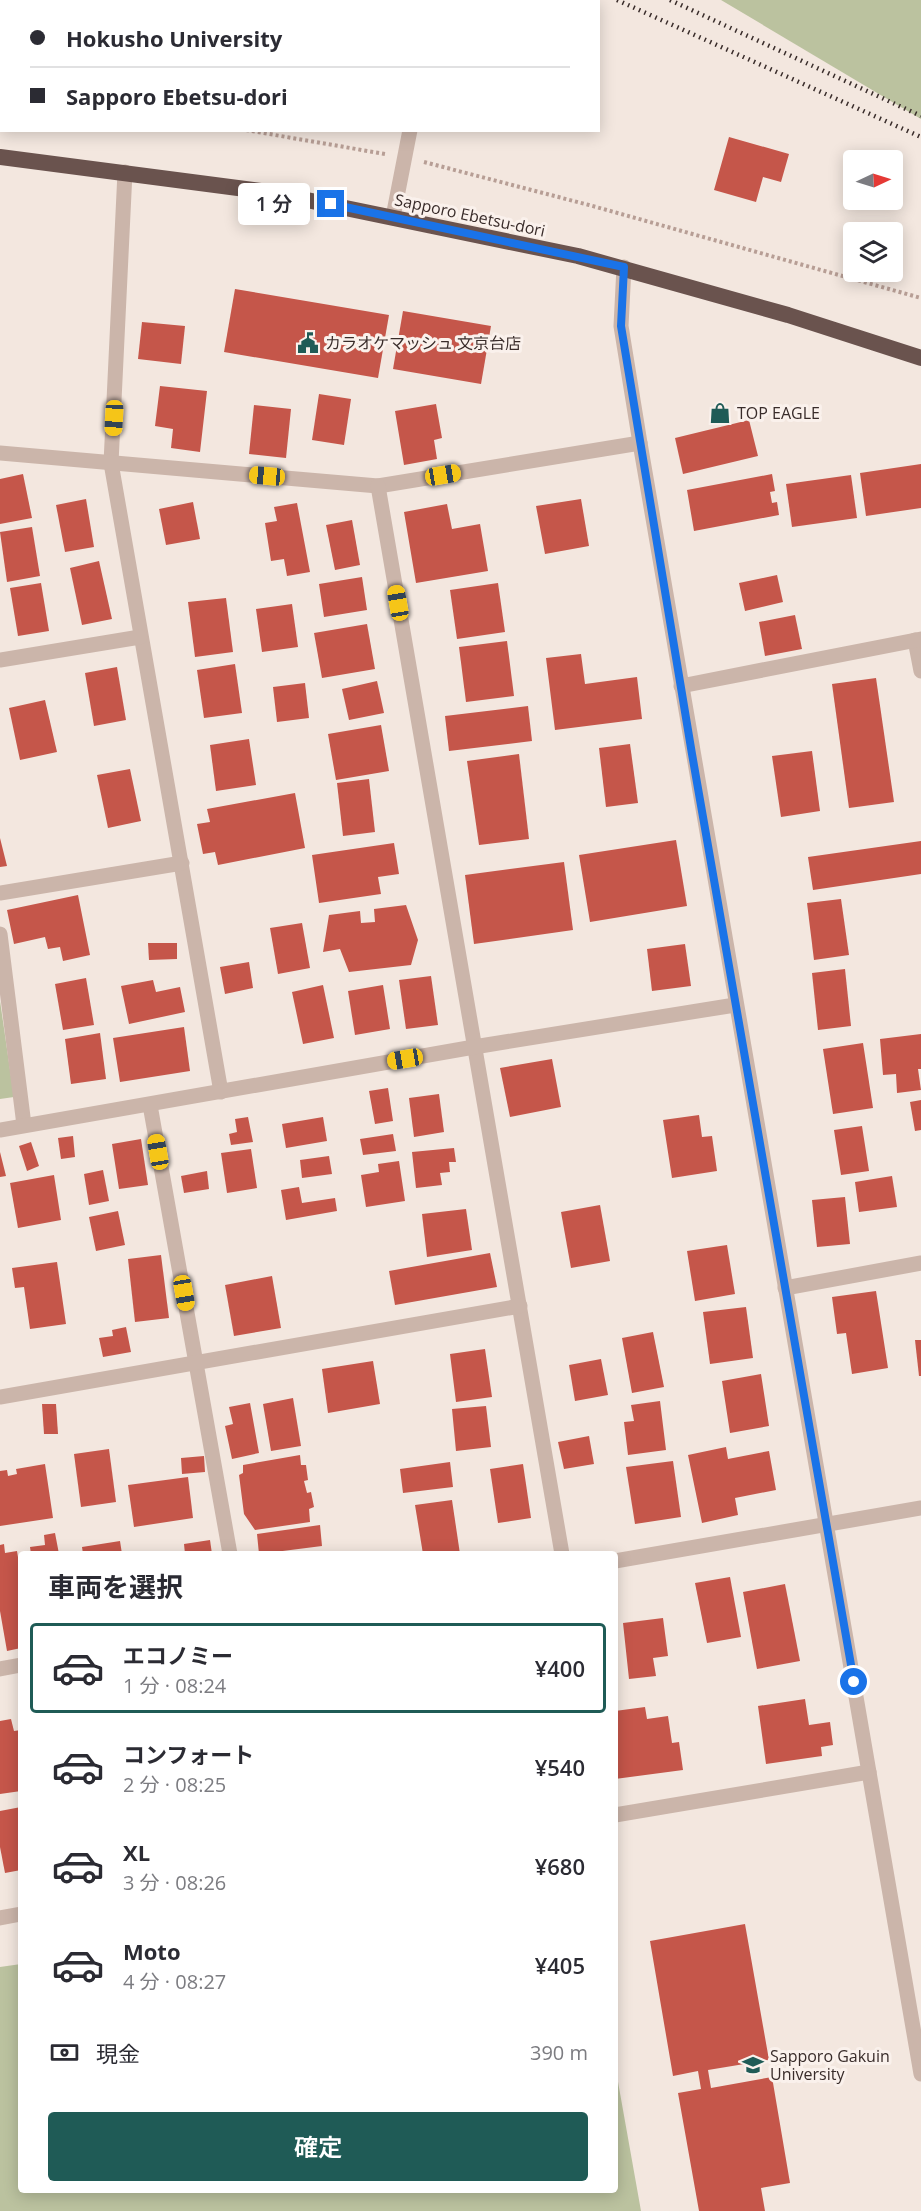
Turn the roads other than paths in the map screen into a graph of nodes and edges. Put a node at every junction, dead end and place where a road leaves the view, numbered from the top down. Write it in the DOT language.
graph roads {
  1 [pos="410,132"];
  2 [pos="0,157"];
  3 [pos="125,172"];
  4 [pos="393,217"];
  5 [pos="624,267"];
  6 [pos="921,358"];
  7 [pos="640,442"];
  8 [pos="0,453"];
  9 [pos="111,463"];
  10 [pos="378,486"];
  11 [pos="140,637"];
  12 [pos="918,639"];
  13 [pos="0,660"];
  14 [pos="921,671"];
  15 [pos="681,686"];
  16 [pos="182,863"];
  17 [pos="0,892"];
  18 [pos="0,934"];
  19 [pos="735,1005"];
  20 [pos="474,1047"];
  21 [pos="221,1092"];
  22 [pos="150,1105"];
  23 [pos="24,1125"];
  24 [pos="0,1130"];
  25 [pos="921,1263"];
  26 [pos="785,1288"];
  27 [pos="520,1306"];
  28 [pos="196,1364"];
  29 [pos="0,1397"];
  30 [pos="921,1508"];
  31 [pos="827,1524"];
  32 [pos="229,1551"];
  33 [pos="561,1551"];
  34 [pos="618,1560"];
  35 [pos="18,1665"];
  36 [pos="0,1668"];
  37 [pos="869,1772"];
  38 [pos="618,1814"];
  39 [pos="18,1915"];
  40 [pos="0,1918"];
  41 [pos="921,2074"];
  1 -- 4 [label="street"];
  2 -- 3 [label="highway, Sapporo Ebetsu-dori"];
  3 -- 4 [label="highway, Sapporo Ebetsu-dori"];
  3 -- 9 [label="street"];
  4 -- 5 [label="highway, Sapporo Ebetsu-dori"];
  5 -- 6 [label="highway, Sapporo Ebetsu-dori"];
  5 -- 7 [label="street"];
  7 -- 10 [label="street"];
  7 -- 15 [label="street"];
  8 -- 9 [label="street"];
  9 -- 10 [label="street"];
  9 -- 11 [label="street"];
  10 -- 20 [label="street"];
  11 -- 13 [label="street"];
  11 -- 16 [label="street"];
  12 -- 14 [label="street"];
  12 -- 15 [label="street"];
  15 -- 19 [label="street"];
  16 -- 17 [label="street"];
  16 -- 21 [label="street"];
  18 -- 23 [label="street"];
  19 -- 20 [label="street"];
  19 -- 26 [label="street"];
  20 -- 21 [label="street"];
  20 -- 27 [label="street"];
  21 -- 22 [label="street"];
  22 -- 23 [label="street"];
  22 -- 28 [label="street"];
  23 -- 24 [label="street"];
  25 -- 26 [label="street"];
  26 -- 31 [label="street"];
  27 -- 28 [label="street"];
  27 -- 33 [label="street"];
  28 -- 29 [label="street"];
  28 -- 32 [label="street"];
  30 -- 31 [label="street"];
  31 -- 34 [label="street"];
  31 -- 37 [label="street"];
  35 -- 36 [label="street"];
  37 -- 38 [label="street"];
  37 -- 41 [label="street"];
  39 -- 40 [label="street"];
}
